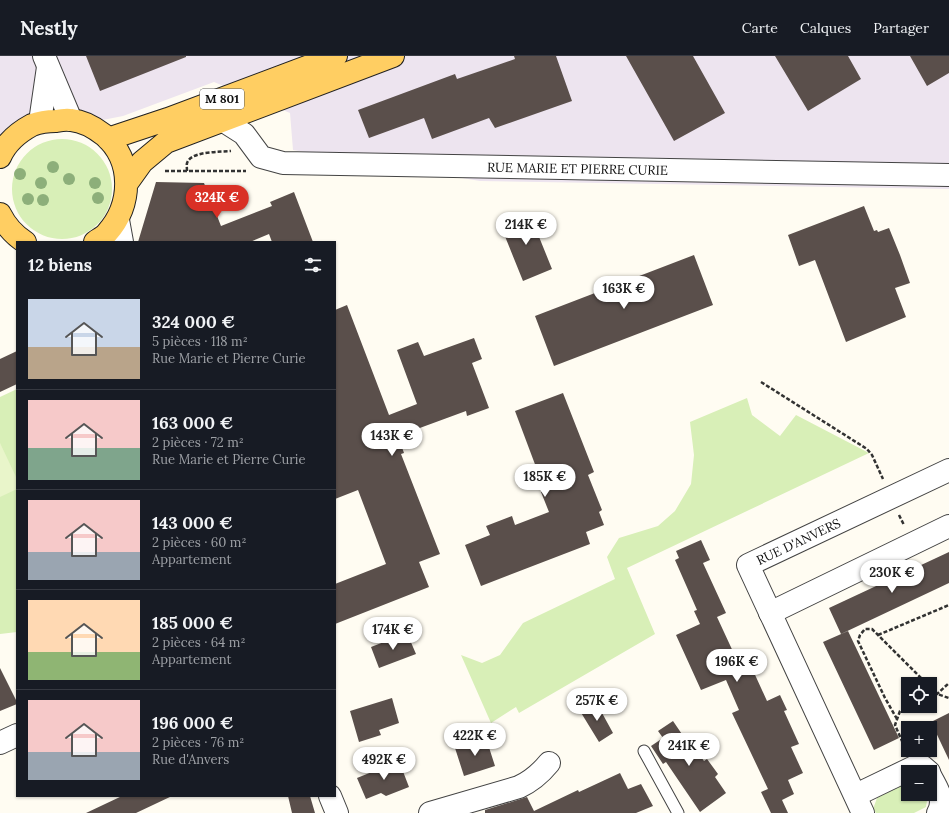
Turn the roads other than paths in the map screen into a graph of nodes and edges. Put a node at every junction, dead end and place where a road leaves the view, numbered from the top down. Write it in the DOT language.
graph roads {
  1 [pos="336,56"];
  2 [pos="393,56"];
  3 [pos="46,61"];
  4 [pos="71,120"];
  5 [pos="222,120"];
  6 [pos="40,122"];
  7 [pos="108,139"];
  8 [pos="0,155"];
  9 [pos="949,175"];
  10 [pos="127,183"];
  11 [pos="0,214"];
  12 [pos="118,220"];
  13 [pos="23,241"];
  14 [pos="96,241"];
  15 [pos="122,241"];
  16 [pos="949,470"];
  17 [pos="949,526"];
  18 [pos="770,613"];
  19 [pos="16,735"];
  20 [pos="0,743"];
  21 [pos="644,751"];
  22 [pos="549,763"];
  23 [pos="901,783"];
  24 [pos="937,792"];
  25 [pos="330,797"];
  26 [pos="859,804"];
  27 [pos="337,813"];
  28 [pos="430,813"];
  29 [pos="678,813"];
  30 [pos="938,813"];
  1 -- 7 [label="main road, M 801"];
  2 -- 5 [label="main road, M 801"];
  3 -- 4 [label="street"];
  3 -- 6 [label="street"];
  4 -- 6 [label="main road, M 801"];
  4 -- 7 [label="main road, M 801"];
  5 -- 9 [label="street, RUE MARIE ET PIERRE CURIE"];
  5 -- 10 [label="main road, M 801"];
  6 -- 8 [label="main road, M 801"];
  7 -- 10 [label="main road, M 801"];
  10 -- 12 [label="main road, M 801"];
  11 -- 13 [label="main road"];
  12 -- 14 [label="main road, M 801"];
  12 -- 15 [label="street"];
  16 -- 18 [label="street, RUE D'ANVERS"];
  17 -- 18 [label="street"];
  18 -- 26 [label="street, RUE D'ANVERS"];
  19 -- 20 [label="street"];
  21 -- 29 [label="lane"];
  22 -- 28 [label="street"];
  23 -- 26 [label="street, RUE D'ANVERS"];
  24 -- 30 [label="street"];
  25 -- 27 [label="street"];
}
